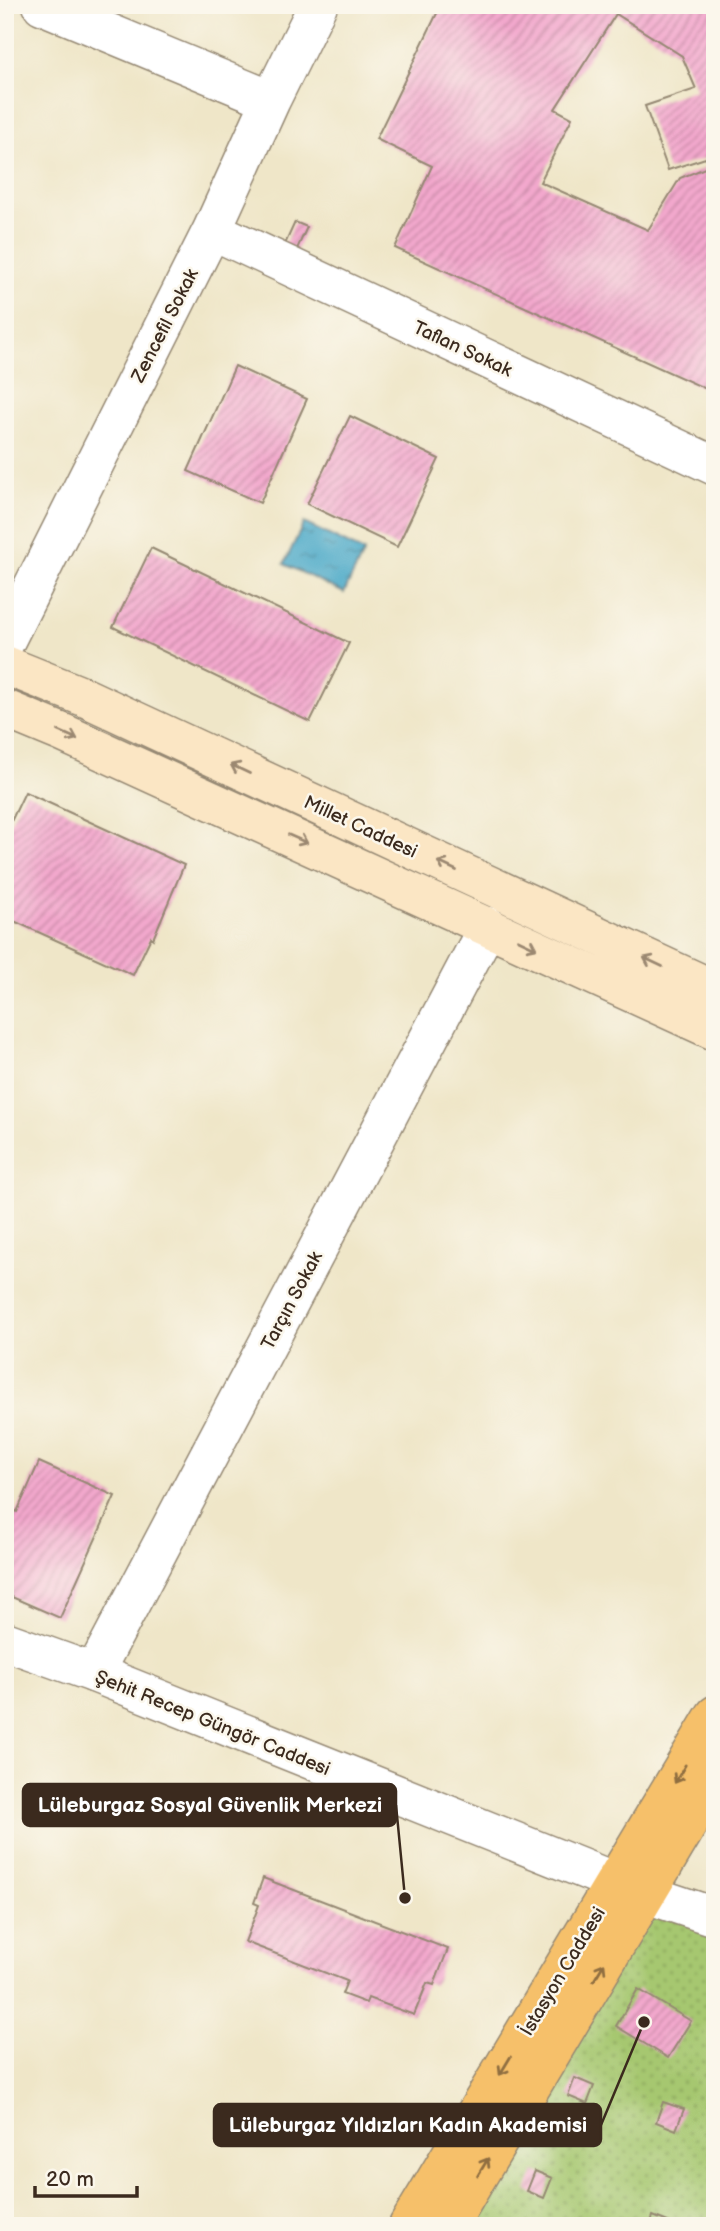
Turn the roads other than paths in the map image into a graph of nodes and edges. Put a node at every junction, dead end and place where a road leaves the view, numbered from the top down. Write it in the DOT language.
graph roads {
  1 [pos="42,5"];
  2 [pos="318,5"];
  3 [pos="271,100"];
  4 [pos="212,230"];
  5 [pos="715,466"];
  6 [pos="5,642"];
  7 [pos="5,665"];
  8 [pos="5,709"];
  9 [pos="488,926"];
  10 [pos="715,990"];
  11 [pos="715,1031"];
  12 [pos="5,1641"];
  13 [pos="94,1674"];
  14 [pos="715,1715"];
  15 [pos="715,1779"];
  16 [pos="631,1888"];
  17 [pos="715,1917"];
  18 [pos="408,2226"];
  19 [pos="448,2226"];
  1 -- 3 [label="street"];
  2 -- 3 [label="street, Zencefil Sokak"];
  3 -- 4 [label="street, Zencefil Sokak"];
  4 -- 5 [label="street, Taflan Sokak"];
  4 -- 6 [label="street, Zencefil Sokak"];
  10 -- 7 [label="main road, Millet Caddesi, one-way"];
  8 -- 9 [label="main road, Millet Caddesi, one-way"];
  9 -- 11 [label="main road, Millet Caddesi, one-way"];
  9 -- 13 [label="street, Tarçın Sokak"];
  12 -- 13 [label="street, Şehit Recep Güngör Caddesi"];
  13 -- 16 [label="street, Şehit Recep Güngör Caddesi"];
  14 -- 16 [label="main road, İstasyon Caddesi, one-way"];
  15 -- 16 [label="main road, İstasyon Caddesi"];
  16 -- 17 [label="street, Şehit Recep Güngör Caddesi"];
  16 -- 18 [label="main road, İstasyon Caddesi, one-way"];
  19 -- 16 [label="main road, İstasyon Caddesi, one-way"];
}
